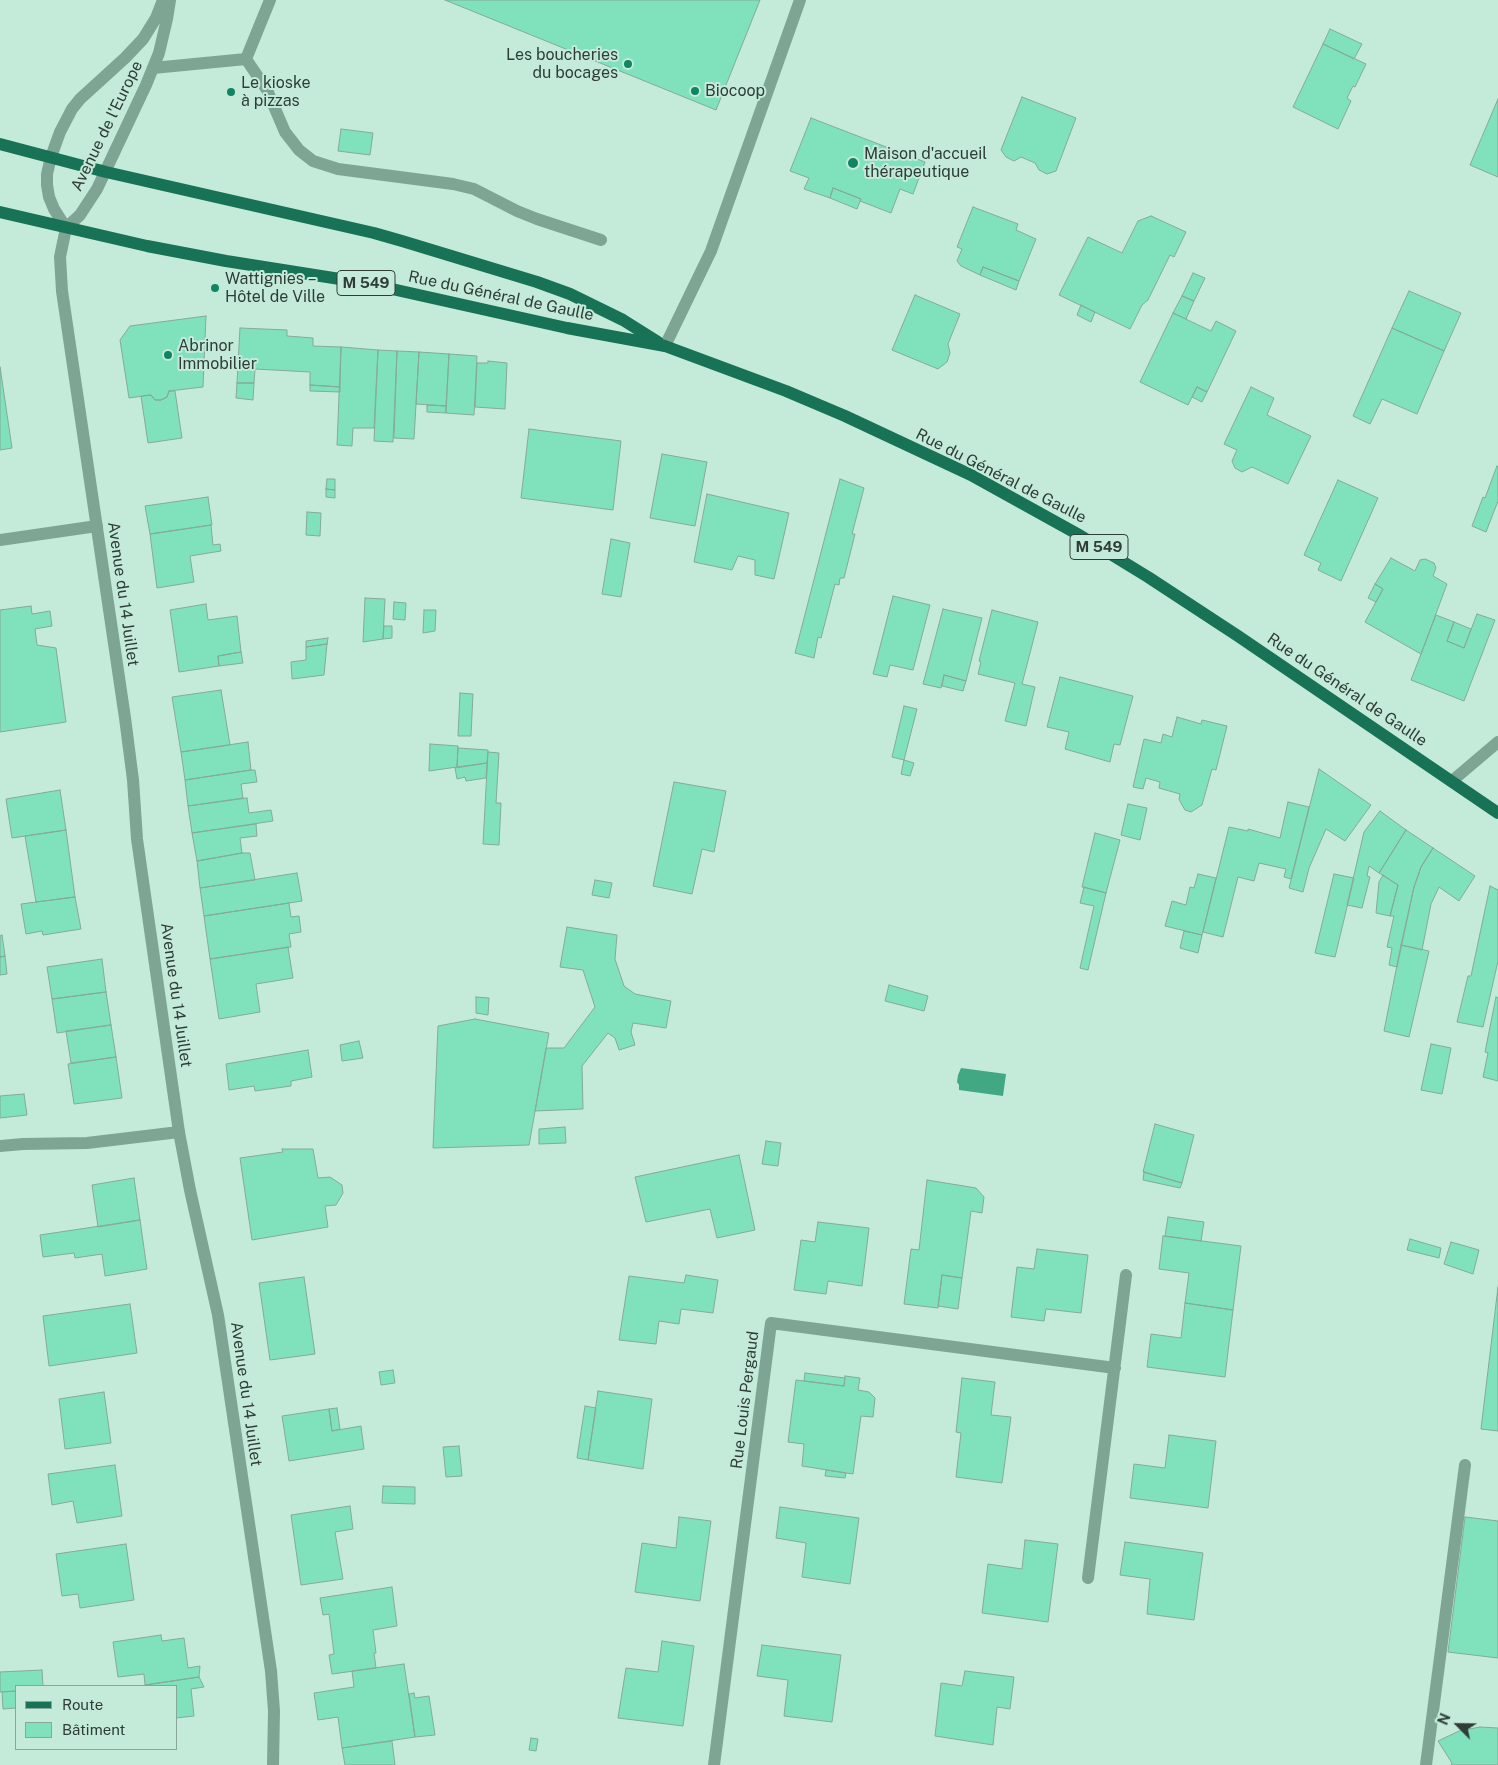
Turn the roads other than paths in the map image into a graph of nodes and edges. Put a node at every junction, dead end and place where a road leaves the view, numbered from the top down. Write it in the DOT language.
graph roads {
  1 [pos="163,0"];
  2 [pos="170,0"];
  3 [pos="270,0"];
  4 [pos="800,0"];
  5 [pos="246,59"];
  6 [pos="153,68"];
  7 [pos="0,144"];
  8 [pos="51,157"];
  9 [pos="106,172"];
  10 [pos="0,212"];
  11 [pos="66,228"];
  12 [pos="601,240"];
  13 [pos="665,346"];
  14 [pos="97,526"];
  15 [pos="0,540"];
  16 [pos="1498,742"];
  17 [pos="1452,781"];
  18 [pos="1498,813"];
  19 [pos="179,1132"];
  20 [pos="0,1146"];
  21 [pos="1126,1275"];
  22 [pos="1115,1368"];
  23 [pos="1465,1465"];
  24 [pos="1088,1578"];
  25 [pos="273,1765"];
  26 [pos="714,1765"];
  27 [pos="1426,1765"];
  1 -- 8 [label="street, Avenue de l'Europe"];
  2 -- 6 [label="street, Avenue de l'Europe"];
  3 -- 5 [label="street"];
  4 -- 13 [label="street"];
  5 -- 6 [label="street"];
  5 -- 12 [label="street"];
  6 -- 9 [label="street, Avenue de l'Europe"];
  7 -- 8 [label="main road, M 549"];
  8 -- 9 [label="main road, M 549"];
  8 -- 11 [label="street, Avenue de l'Europe"];
  9 -- 11 [label="street, Avenue de l'Europe"];
  9 -- 13 [label="main road, Rue du Général de Gaulle / M 549"];
  10 -- 11 [label="main road, M 549"];
  11 -- 13 [label="main road, Rue du Général de Gaulle / M 549"];
  11 -- 14 [label="street, Avenue du 14 Juillet"];
  13 -- 17 [label="main road, Rue du Général de Gaulle / M 549"];
  14 -- 15 [label="street"];
  14 -- 19 [label="street, Avenue du 14 Juillet"];
  16 -- 17 [label="street"];
  17 -- 18 [label="main road, Rue du Général de Gaulle / M 549"];
  19 -- 20 [label="street"];
  19 -- 25 [label="street, Avenue du 14 Juillet"];
  21 -- 22 [label="street"];
  22 -- 24 [label="street"];
  22 -- 26 [label="street, Rue Louis Pergaud"];
  23 -- 27 [label="street"];
}
